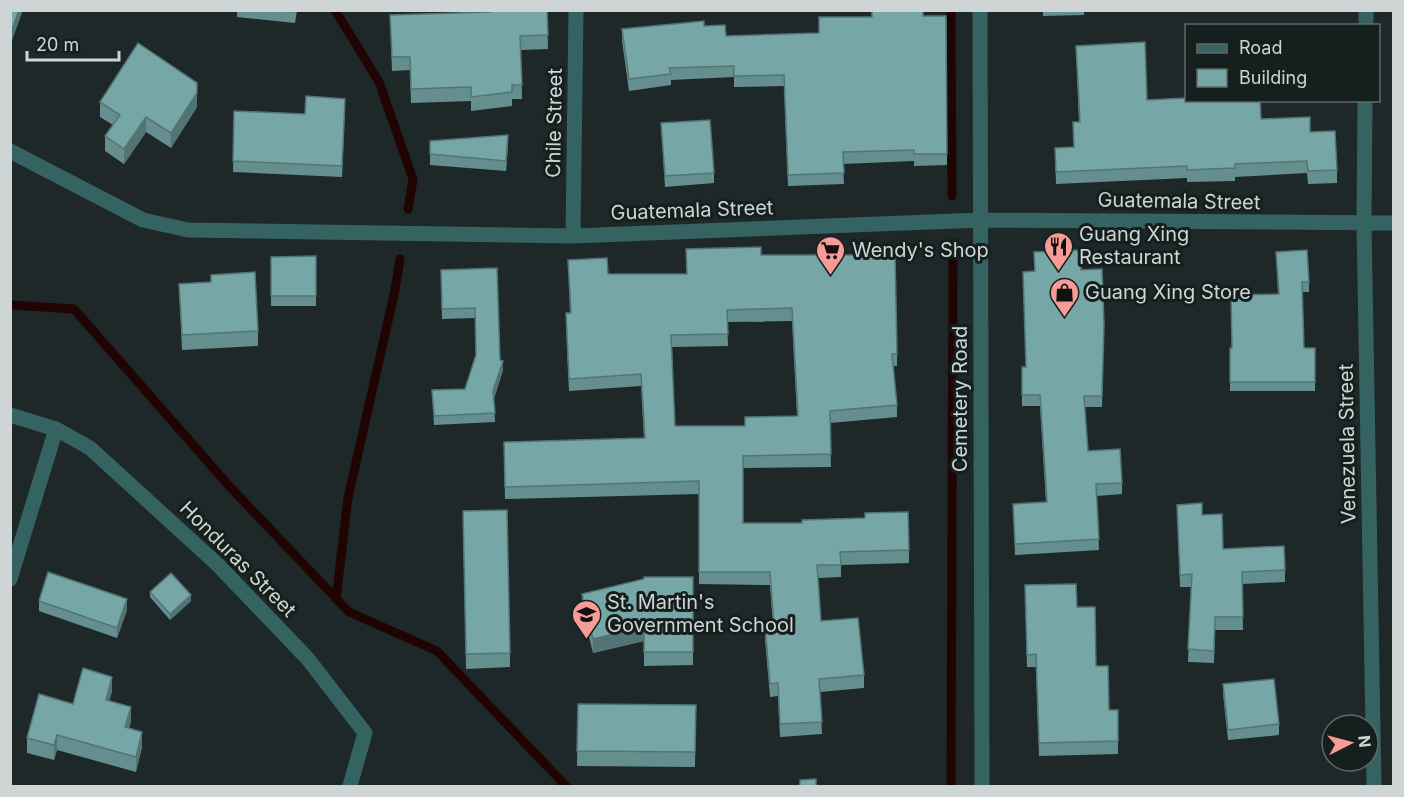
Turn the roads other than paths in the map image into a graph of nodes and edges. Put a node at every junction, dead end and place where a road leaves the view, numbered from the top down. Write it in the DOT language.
graph roads {
  1 [pos="576,10"];
  2 [pos="980,10"];
  3 [pos="1365,102"];
  4 [pos="10,150"];
  5 [pos="981,220"];
  6 [pos="1394,223"];
  7 [pos="1364,224"];
  8 [pos="573,236"];
  9 [pos="10,415"];
  10 [pos="56,429"];
  11 [pos="10,579"];
  12 [pos="350,786"];
  13 [pos="982,786"];
  14 [pos="1374,786"];
  1 -- 8 [label="street, Chile Street"];
  2 -- 5 [label="street, Cemetery Road"];
  3 -- 7 [label="street, Venezuela Street"];
  4 -- 8 [label="street, Guatemala Street"];
  5 -- 7 [label="street, Guatemala Street"];
  5 -- 8 [label="street, Guatemala Street"];
  5 -- 13 [label="street, Cemetery Road"];
  6 -- 7 [label="street, Guatemala Street"];
  7 -- 14 [label="street, Venezuela Street"];
  9 -- 10 [label="street, Honduras Street"];
  10 -- 11 [label="street"];
  10 -- 12 [label="street, Honduras Street"];
}
